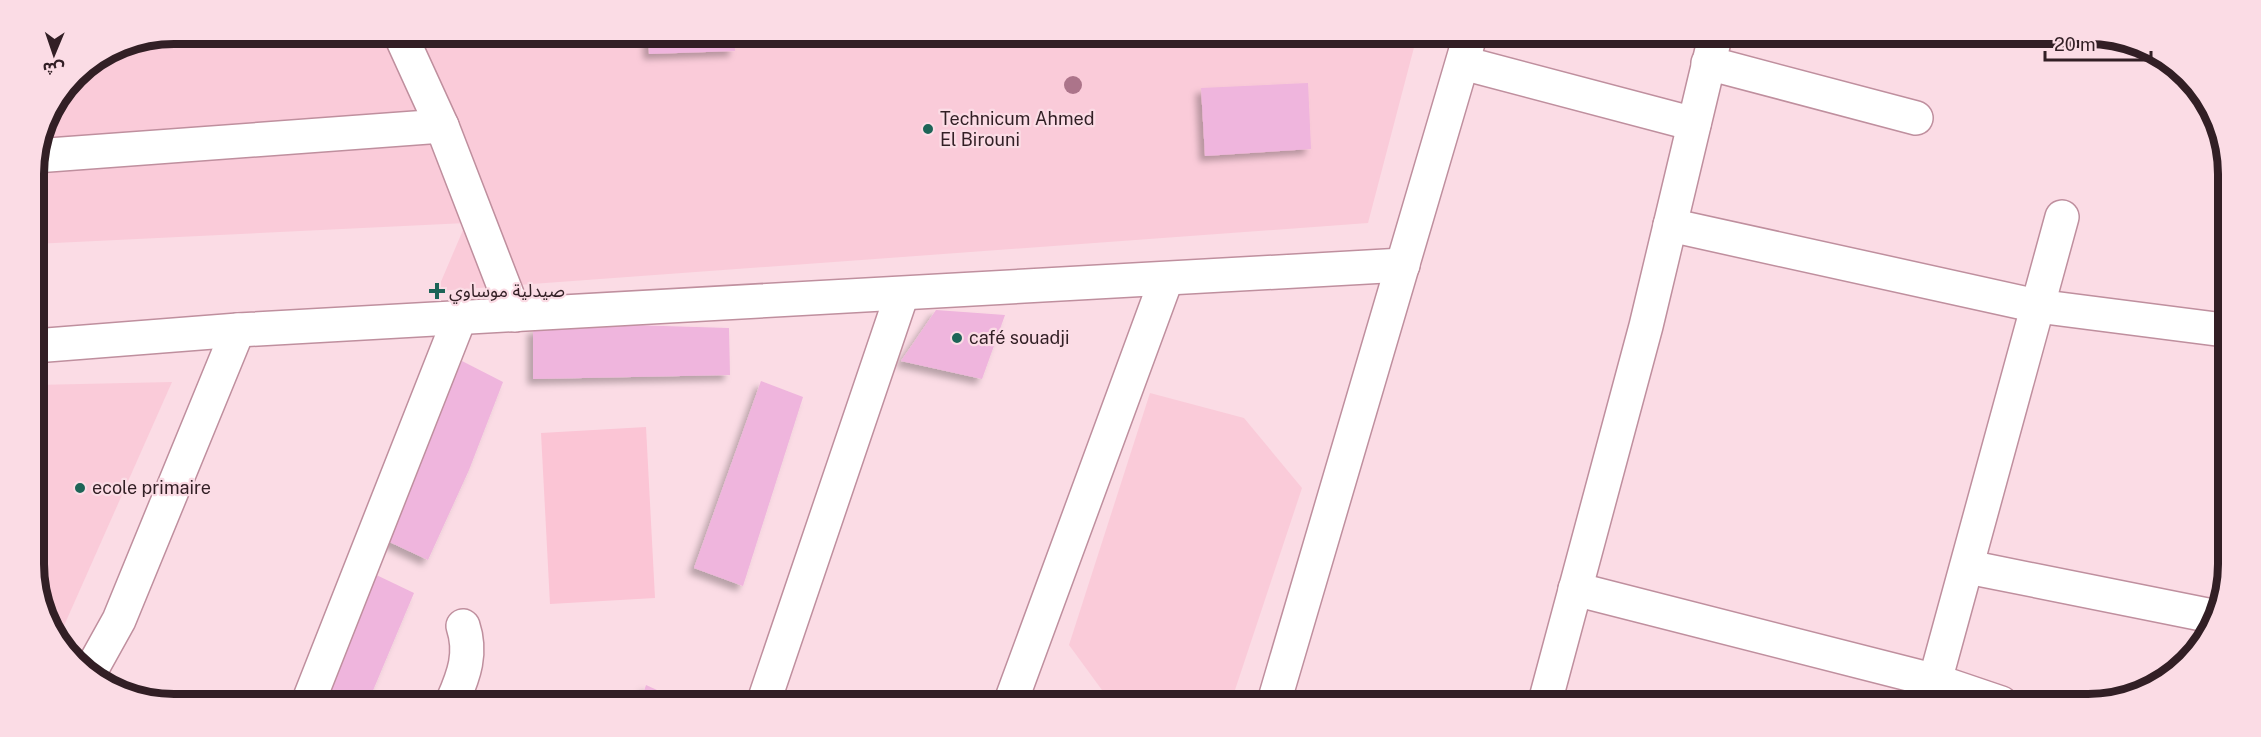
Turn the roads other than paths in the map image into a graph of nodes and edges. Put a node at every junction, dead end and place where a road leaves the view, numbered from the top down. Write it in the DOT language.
graph roads {
  1 [pos="405,44"];
  2 [pos="1466,49"];
  3 [pos="1712,50"];
  4 [pos="1916,118"];
  5 [pos="1694,124"];
  6 [pos="442,126"];
  7 [pos="45,155"];
  8 [pos="2062,218"];
  9 [pos="1670,225"];
  10 [pos="1403,265"];
  11 [pos="1166,280"];
  12 [pos="902,294"];
  13 [pos="2037,306"];
  14 [pos="515,315"];
  15 [pos="460,317"];
  16 [pos="2218,329"];
  17 [pos="237,330"];
  18 [pos="44,345"];
  19 [pos="1968,567"];
  20 [pos="1575,589"];
  21 [pos="2207,615"];
  22 [pos="463,626"];
  23 [pos="93,665"];
  24 [pos="1933,692"];
  25 [pos="1277,693"];
  26 [pos="1547,693"];
  27 [pos="311,694"];
  28 [pos="455,694"];
  29 [pos="766,694"];
  30 [pos="1014,694"];
  1 -- 6 [label="street"];
  2 -- 5 [label="street"];
  2 -- 10 [label="street"];
  3 -- 4 [label="street"];
  3 -- 5 [label="street"];
  5 -- 9 [label="street"];
  6 -- 7 [label="street"];
  6 -- 14 [label="street"];
  8 -- 13 [label="street"];
  9 -- 13 [label="street"];
  9 -- 20 [label="street"];
  10 -- 11 [label="street"];
  10 -- 25 [label="street"];
  11 -- 12 [label="street"];
  11 -- 30 [label="street"];
  12 -- 14 [label="street"];
  12 -- 29 [label="street"];
  13 -- 16 [label="street"];
  13 -- 19 [label="street"];
  14 -- 15 [label="street"];
  15 -- 17 [label="street"];
  15 -- 27 [label="street"];
  17 -- 18 [label="street"];
  17 -- 23 [label="street"];
  19 -- 21 [label="street"];
  19 -- 24 [label="street"];
  20 -- 24 [label="street"];
  20 -- 26 [label="street"];
  22 -- 28 [label="street"];
}
